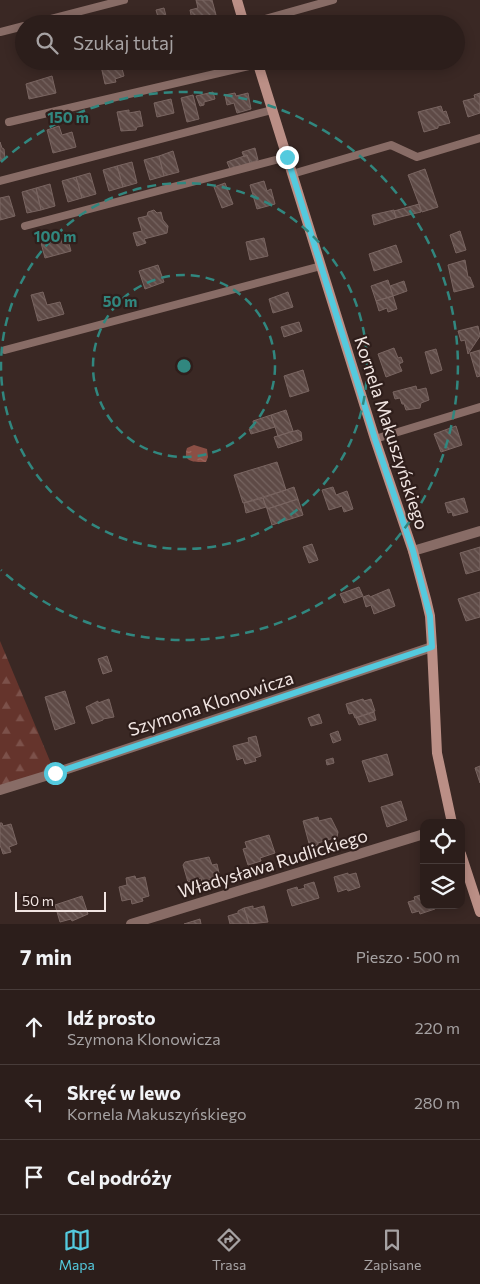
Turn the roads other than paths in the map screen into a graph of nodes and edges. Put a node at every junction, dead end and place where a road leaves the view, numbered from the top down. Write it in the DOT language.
graph roads {
  1 [pos="124,0"];
  2 [pos="237,0"];
  3 [pos="334,0"];
  4 [pos="66,15"];
  5 [pos="243,15"];
  6 [pos="279,15"];
  7 [pos="15,28"];
  8 [pos="0,32"];
  9 [pos="228,70"];
  10 [pos="259,70"];
  11 [pos="272,110"];
  12 [pos="9,122"];
  13 [pos="480,138"];
  14 [pos="287,157"];
  15 [pos="292,174"];
  16 [pos="0,181"];
  17 [pos="25,226"];
  18 [pos="321,266"];
  19 [pos="5,350"];
  20 [pos="480,406"];
  21 [pos="375,439"];
  22 [pos="480,531"];
  23 [pos="413,551"];
  24 [pos="432,647"];
  25 [pos="0,790"];
  26 [pos="451,819"];
  27 [pos="420,835"];
  28 [pos="464,864"];
  29 [pos="480,912"];
  30 [pos="132,924"];
  1 -- 4 [label="lane"];
  2 -- 5 [label="street"];
  3 -- 6 [label="lane"];
  7 -- 8 [label="lane"];
  9 -- 12 [label="lane"];
  10 -- 11 [label="street, Kornela Makuszyńskiego"];
  11 -- 14 [label="street, Kornela Makuszyńskiego"];
  11 -- 16 [label="lane"];
  13 -- 15 [label="lane"];
  14 -- 15 [label="street, Kornela Makuszyńskiego"];
  14 -- 17 [label="lane"];
  15 -- 18 [label="street, Kornela Makuszyńskiego"];
  18 -- 19 [label="lane"];
  18 -- 21 [label="street, Kornela Makuszyńskiego"];
  20 -- 21 [label="lane"];
  21 -- 23 [label="street, Kornela Makuszyńskiego"];
  22 -- 23 [label="street"];
  23 -- 24 [label="street, Kornela Makuszyńskiego"];
  24 -- 25 [label="street, Szymona Klonowicza"];
  24 -- 26 [label="street, Kornela Makuszyńskiego"];
  27 -- 30 [label="street, Władysława Rudlickiego"];
  28 -- 29 [label="street"];
}
